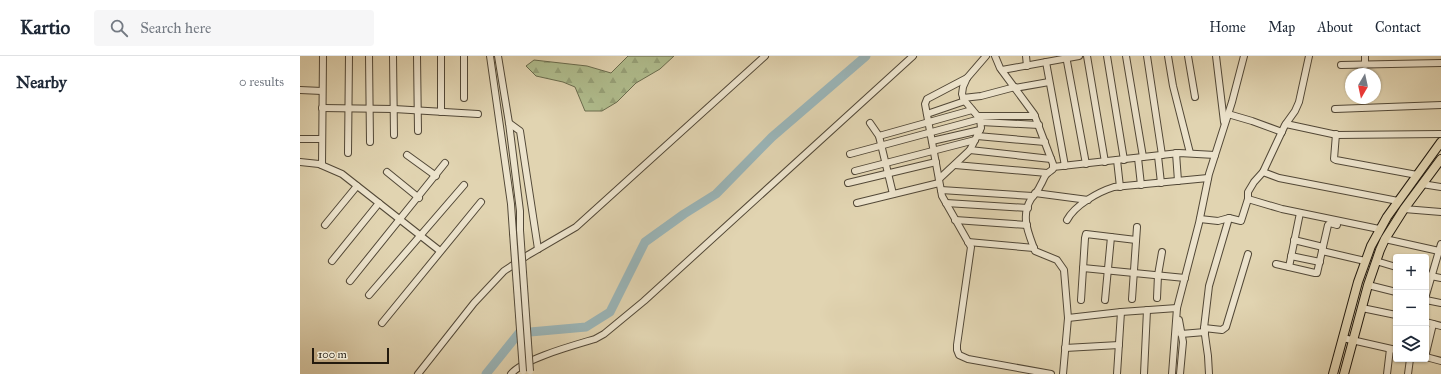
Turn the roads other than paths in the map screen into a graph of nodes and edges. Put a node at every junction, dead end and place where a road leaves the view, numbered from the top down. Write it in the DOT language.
graph roads {
  1 [pos="323,56"];
  2 [pos="349,56"];
  3 [pos="369,56"];
  4 [pos="393,56"];
  5 [pos="417,56"];
  6 [pos="441,56"];
  7 [pos="464,56"];
  8 [pos="490,56"];
  9 [pos="498,56"];
  10 [pos="765,56"];
  11 [pos="913,56"];
  12 [pos="986,56"];
  13 [pos="995,56"];
  14 [pos="1026,56"];
  15 [pos="1079,56"];
  16 [pos="1087,56"];
  17 [pos="1107,56"];
  18 [pos="1126,56"];
  19 [pos="1147,56"];
  20 [pos="1168,56"];
  21 [pos="1188,56"];
  22 [pos="1216,56"];
  23 [pos="1244,56"];
  24 [pos="1309,56"];
  25 [pos="1365,56"];
  26 [pos="1409,56"];
  27 [pos="1066,57"];
  28 [pos="1047,60"];
  29 [pos="1441,63"];
  30 [pos="1409,64"];
  31 [pos="1342,65"];
  32 [pos="1365,65"];
  33 [pos="1027,66"];
  34 [pos="1002,70"];
  35 [pos="967,78"];
  36 [pos="1049,82"];
  37 [pos="1015,88"];
  38 [pos="300,90"];
  39 [pos="322,91"];
  40 [pos="1195,97"];
  41 [pos="464,98"];
  42 [pos="964,100"];
  43 [pos="1441,105"];
  44 [pos="322,108"];
  45 [pos="348,109"];
  46 [pos="369,109"];
  47 [pos="1335,109"];
  48 [pos="394,110"];
  49 [pos="419,110"];
  50 [pos="972,110"];
  51 [pos="441,112"];
  52 [pos="478,114"];
  53 [pos="927,114"];
  54 [pos="1228,114"];
  55 [pos="1035,116"];
  56 [pos="980,119"];
  57 [pos="508,121"];
  58 [pos="928,122"];
  59 [pos="870,123"];
  60 [pos="1286,124"];
  61 [pos="1039,125"];
  62 [pos="1224,126"];
  63 [pos="418,131"];
  64 [pos="930,132"];
  65 [pos="1282,132"];
  66 [pos="1336,134"];
  67 [pos="1441,134"];
  68 [pos="394,135"];
  69 [pos="977,135"];
  70 [pos="879,136"];
  71 [pos="300,139"];
  72 [pos="322,139"];
  73 [pos="932,141"];
  74 [pos="370,142"];
  75 [pos="1045,142"];
  76 [pos="1441,142"];
  77 [pos="881,146"];
  78 [pos="970,150"];
  79 [pos="934,152"];
  80 [pos="348,153"];
  81 [pos="1176,153"];
  82 [pos="1190,153"];
  83 [pos="850,154"];
  84 [pos="407,155"];
  85 [pos="1160,155"];
  86 [pos="1215,155"];
  87 [pos="1141,158"];
  88 [pos="1051,159"];
  89 [pos="1121,160"];
  90 [pos="300,162"];
  91 [pos="936,162"];
  92 [pos="1105,162"];
  93 [pos="1440,162"];
  94 [pos="445,163"];
  95 [pos="886,163"];
  96 [pos="1086,164"];
  97 [pos="322,165"];
  98 [pos="955,165"];
  99 [pos="1065,166"];
  100 [pos="1053,167"];
  101 [pos="855,171"];
  102 [pos="388,172"];
  103 [pos="1263,172"];
  104 [pos="1047,173"];
  105 [pos="888,174"];
  106 [pos="1417,175"];
  107 [pos="436,176"];
  108 [pos="1208,178"];
  109 [pos="939,181"];
  110 [pos="1178,181"];
  111 [pos="848,183"];
  112 [pos="1161,183"];
  113 [pos="1422,184"];
  114 [pos="464,185"];
  115 [pos="1141,185"];
  116 [pos="357,186"];
  117 [pos="1120,187"];
  118 [pos="1441,187"];
  119 [pos="940,190"];
  120 [pos="893,194"];
  121 [pos="1034,195"];
  122 [pos="419,198"];
  123 [pos="1248,199"];
  124 [pos="1088,200"];
  125 [pos="1398,201"];
  126 [pos="481,202"];
  127 [pos="379,203"];
  128 [pos="857,203"];
  129 [pos="946,203"];
  130 [pos="1028,208"];
  131 [pos="1404,209"];
  132 [pos="1441,212"];
  133 [pos="1300,213"];
  134 [pos="1229,218"];
  135 [pos="400,219"];
  136 [pos="1200,219"];
  137 [pos="956,220"];
  138 [pos="1067,220"];
  139 [pos="325,225"];
  140 [pos="1026,225"];
  141 [pos="1137,227"];
  142 [pos="1352,228"];
  143 [pos="1380,229"];
  144 [pos="421,236"];
  145 [pos="1111,237"];
  146 [pos="1385,238"];
  147 [pos="1136,240"];
  148 [pos="1294,240"];
  149 [pos="968,242"];
  150 [pos="1441,244"];
  151 [pos="1034,248"];
  152 [pos="538,249"];
  153 [pos="1323,249"];
  154 [pos="440,251"];
  155 [pos="1439,251"];
  156 [pos="1162,252"];
  157 [pos="1248,254"];
  158 [pos="1291,256"];
  159 [pos="332,261"];
  160 [pos="1365,261"];
  161 [pos="1376,261"];
  162 [pos="1320,262"];
  163 [pos="1276,264"];
  164 [pos="1393,266"];
  165 [pos="1289,267"];
  166 [pos="1083,268"];
  167 [pos="1107,270"];
  168 [pos="1133,272"];
  169 [pos="1158,275"];
  170 [pos="1429,276"];
  171 [pos="1184,278"];
  172 [pos="1441,278"];
  173 [pos="350,280"];
  174 [pos="1368,284"];
  175 [pos="1393,291"];
  176 [pos="369,295"];
  177 [pos="1157,298"];
  178 [pos="1132,299"];
  179 [pos="1081,300"];
  180 [pos="1105,300"];
  181 [pos="1429,301"];
  182 [pos="1441,303"];
  183 [pos="1177,308"];
  184 [pos="1362,308"];
  185 [pos="1147,310"];
  186 [pos="1121,312"];
  187 [pos="1393,314"];
  188 [pos="1068,318"];
  189 [pos="382,322"];
  190 [pos="1429,323"];
  191 [pos="1433,324"];
  192 [pos="1441,326"];
  193 [pos="1204,330"];
  194 [pos="1181,334"];
  195 [pos="1343,338"];
  196 [pos="1353,341"];
  197 [pos="1429,341"];
  198 [pos="1119,345"];
  199 [pos="1065,348"];
  200 [pos="1393,350"];
  201 [pos="1429,358"];
  202 [pos="1441,361"];
  203 [pos="1410,362"];
  204 [pos="530,372"];
  205 [pos="523,373"];
  206 [pos="418,374"];
  207 [pos="511,374"];
  208 [pos="1051,374"];
  209 [pos="1063,374"];
  210 [pos="1117,374"];
  211 [pos="1144,374"];
  212 [pos="1172,374"];
  213 [pos="1180,374"];
  214 [pos="1209,374"];
  215 [pos="1333,374"];
  216 [pos="1344,374"];
  217 [pos="1387,374"];
  218 [pos="1408,374"];
  1 -- 39 [label="street"];
  2 -- 45 [label="street"];
  3 -- 46 [label="street"];
  4 -- 48 [label="street"];
  5 -- 49 [label="street"];
  6 -- 51 [label="street"];
  7 -- 41 [label="street"];
  8 -- 205 [label="street, bridge"];
  9 -- 57 [label="street"];
  10 -- 152 [label="street"];
  11 -- 207 [label="street"];
  12 -- 35 [label="street"];
  13 -- 34 [label="street"];
  14 -- 33 [label="street"];
  15 -- 27 [label="street"];
  16 -- 92 [label="street"];
  17 -- 89 [label="street"];
  18 -- 87 [label="street"];
  19 -- 85 [label="street"];
  20 -- 82 [label="street"];
  21 -- 40 [label="street"];
  22 -- 62 [label="street"];
  23 -- 54 [label="street"];
  24 -- 60 [label="street"];
  25 -- 32 [label="street"];
  26 -- 30 [label="street"];
  27 -- 28 [label="street"];
  27 -- 96 [label="street"];
  28 -- 33 [label="street"];
  28 -- 36 [label="street"];
  29 -- 30 [label="street"];
  30 -- 32 [label="street"];
  31 -- 32 [label="street"];
  33 -- 34 [label="street"];
  34 -- 37 [label="street"];
  35 -- 42 [label="street"];
  35 -- 53 [label="street"];
  36 -- 37 [label="street"];
  36 -- 99 [label="street"];
  37 -- 42 [label="street"];
  37 -- 55 [label="street"];
  38 -- 39 [label="street"];
  39 -- 44 [label="street"];
  42 -- 50 [label="street"];
  42 -- 53 [label="street"];
  43 -- 47 [label="street"];
  44 -- 45 [label="street"];
  44 -- 72 [label="street"];
  45 -- 46 [label="street"];
  45 -- 80 [label="street"];
  46 -- 48 [label="street"];
  46 -- 74 [label="street"];
  48 -- 49 [label="street"];
  48 -- 68 [label="street"];
  49 -- 51 [label="street"];
  49 -- 63 [label="street"];
  50 -- 56 [label="street"];
  50 -- 58 [label="street"];
  51 -- 52 [label="street"];
  53 -- 58 [label="street"];
  54 -- 62 [label="street"];
  54 -- 65 [label="street"];
  55 -- 56 [label="street"];
  55 -- 61 [label="street"];
  56 -- 61 [label="street"];
  56 -- 64 [label="street"];
  56 -- 69 [label="street"];
  57 -- 152 [label="street"];
  57 -- 204 [label="street, bridge"];
  58 -- 64 [label="street"];
  58 -- 70 [label="street"];
  59 -- 70 [label="street"];
  60 -- 65 [label="street"];
  60 -- 66 [label="street"];
  61 -- 75 [label="street"];
  62 -- 86 [label="street"];
  64 -- 73 [label="street"];
  64 -- 77 [label="street"];
  65 -- 103 [label="street"];
  66 -- 67 [label="street"];
  66 -- 106 [label="street"];
  69 -- 73 [label="street"];
  69 -- 75 [label="street"];
  69 -- 78 [label="street"];
  69 -- 79 [label="street"];
  70 -- 77 [label="street"];
  71 -- 72 [label="street"];
  72 -- 97 [label="street"];
  73 -- 79 [label="street"];
  75 -- 88 [label="street"];
  76 -- 106 [label="main road"];
  77 -- 83 [label="street"];
  77 -- 95 [label="street"];
  78 -- 88 [label="street"];
  78 -- 98 [label="street"];
  79 -- 91 [label="street"];
  79 -- 95 [label="street"];
  81 -- 82 [label="street"];
  81 -- 85 [label="street"];
  81 -- 110 [label="street"];
  82 -- 86 [label="street"];
  84 -- 107 [label="street"];
  85 -- 87 [label="street"];
  85 -- 112 [label="street"];
  86 -- 108 [label="street"];
  87 -- 89 [label="street"];
  87 -- 115 [label="street"];
  88 -- 100 [label="street"];
  89 -- 92 [label="street"];
  89 -- 117 [label="street"];
  90 -- 97 [label="street"];
  91 -- 105 [label="street"];
  91 -- 109 [label="street"];
  92 -- 96 [label="street"];
  93 -- 113 [label="main road"];
  94 -- 107 [label="street"];
  95 -- 101 [label="street"];
  95 -- 105 [label="street"];
  96 -- 99 [label="street"];
  97 -- 116 [label="street"];
  98 -- 104 [label="street"];
  98 -- 109 [label="street"];
  99 -- 100 [label="street"];
  100 -- 104 [label="street"];
  102 -- 122 [label="street"];
  103 -- 123 [label="street"];
  103 -- 125 [label="street"];
  104 -- 121 [label="street"];
  105 -- 111 [label="street"];
  105 -- 120 [label="street"];
  106 -- 125 [label="main road"];
  107 -- 122 [label="street"];
  108 -- 110 [label="street"];
  108 -- 136 [label="street"];
  109 -- 119 [label="street"];
  109 -- 120 [label="street"];
  110 -- 112 [label="street"];
  112 -- 115 [label="street"];
  113 -- 118 [label="street"];
  113 -- 131 [label="main road"];
  114 -- 144 [label="street"];
  115 -- 117 [label="street"];
  116 -- 127 [label="street"];
  116 -- 139 [label="street"];
  117 -- 124 [label="street"];
  119 -- 121 [label="street"];
  119 -- 129 [label="street"];
  120 -- 128 [label="street"];
  121 -- 124 [label="street"];
  121 -- 130 [label="street"];
  122 -- 135 [label="street"];
  123 -- 133 [label="street"];
  123 -- 134 [label="street"];
  124 -- 138 [label="street"];
  125 -- 143 [label="main road"];
  126 -- 154 [label="street"];
  127 -- 135 [label="street"];
  127 -- 159 [label="street"];
  129 -- 130 [label="street"];
  129 -- 137 [label="street"];
  130 -- 140 [label="street"];
  131 -- 132 [label="street"];
  131 -- 146 [label="main road"];
  133 -- 143 [label="street"];
  133 -- 148 [label="street"];
  134 -- 136 [label="street"];
  134 -- 193 [label="street"];
  135 -- 144 [label="street"];
  135 -- 173 [label="street"];
  136 -- 171 [label="street"];
  137 -- 140 [label="street"];
  137 -- 149 [label="street"];
  140 -- 151 [label="street"];
  141 -- 147 [label="street"];
  142 -- 153 [label="street"];
  143 -- 160 [label="main road"];
  144 -- 154 [label="street"];
  144 -- 176 [label="street"];
  145 -- 147 [label="street"];
  145 -- 166 [label="street"];
  145 -- 167 [label="street"];
  146 -- 155 [label="street"];
  146 -- 161 [label="main road"];
  147 -- 168 [label="street"];
  148 -- 153 [label="street"];
  148 -- 158 [label="street"];
  149 -- 151 [label="street"];
  149 -- 208 [label="street"];
  150 -- 155 [label="street"];
  151 -- 188 [label="street"];
  152 -- 206 [label="street"];
  153 -- 160 [label="street"];
  153 -- 162 [label="street"];
  154 -- 189 [label="street"];
  155 -- 170 [label="street"];
  156 -- 169 [label="street"];
  157 -- 193 [label="street"];
  158 -- 162 [label="street"];
  158 -- 165 [label="street"];
  160 -- 195 [label="main road"];
  161 -- 164 [label="street"];
  161 -- 174 [label="main road"];
  162 -- 165 [label="street"];
  163 -- 165 [label="street"];
  166 -- 167 [label="street"];
  166 -- 179 [label="street"];
  167 -- 168 [label="street"];
  167 -- 180 [label="street"];
  168 -- 169 [label="street"];
  168 -- 178 [label="street"];
  169 -- 171 [label="street"];
  169 -- 177 [label="street"];
  170 -- 172 [label="street"];
  171 -- 183 [label="street"];
  174 -- 175 [label="street"];
  174 -- 184 [label="main road"];
  181 -- 182 [label="street"];
  183 -- 185 [label="street"];
  183 -- 194 [label="street"];
  183 -- 212 [label="street"];
  184 -- 187 [label="street"];
  184 -- 196 [label="main road"];
  185 -- 186 [label="street"];
  185 -- 211 [label="street"];
  186 -- 188 [label="street"];
  186 -- 198 [label="street"];
  188 -- 199 [label="street"];
  190 -- 191 [label="street"];
  191 -- 192 [label="street"];
  191 -- 197 [label="street"];
  193 -- 194 [label="street"];
  193 -- 214 [label="street"];
  194 -- 213 [label="street"];
  195 -- 196 [label="street"];
  195 -- 215 [label="main road"];
  196 -- 200 [label="street"];
  196 -- 216 [label="main road"];
  198 -- 199 [label="street"];
  198 -- 210 [label="street"];
  199 -- 209 [label="street"];
  200 -- 217 [label="street"];
  201 -- 202 [label="street"];
  203 -- 218 [label="street"];
}
